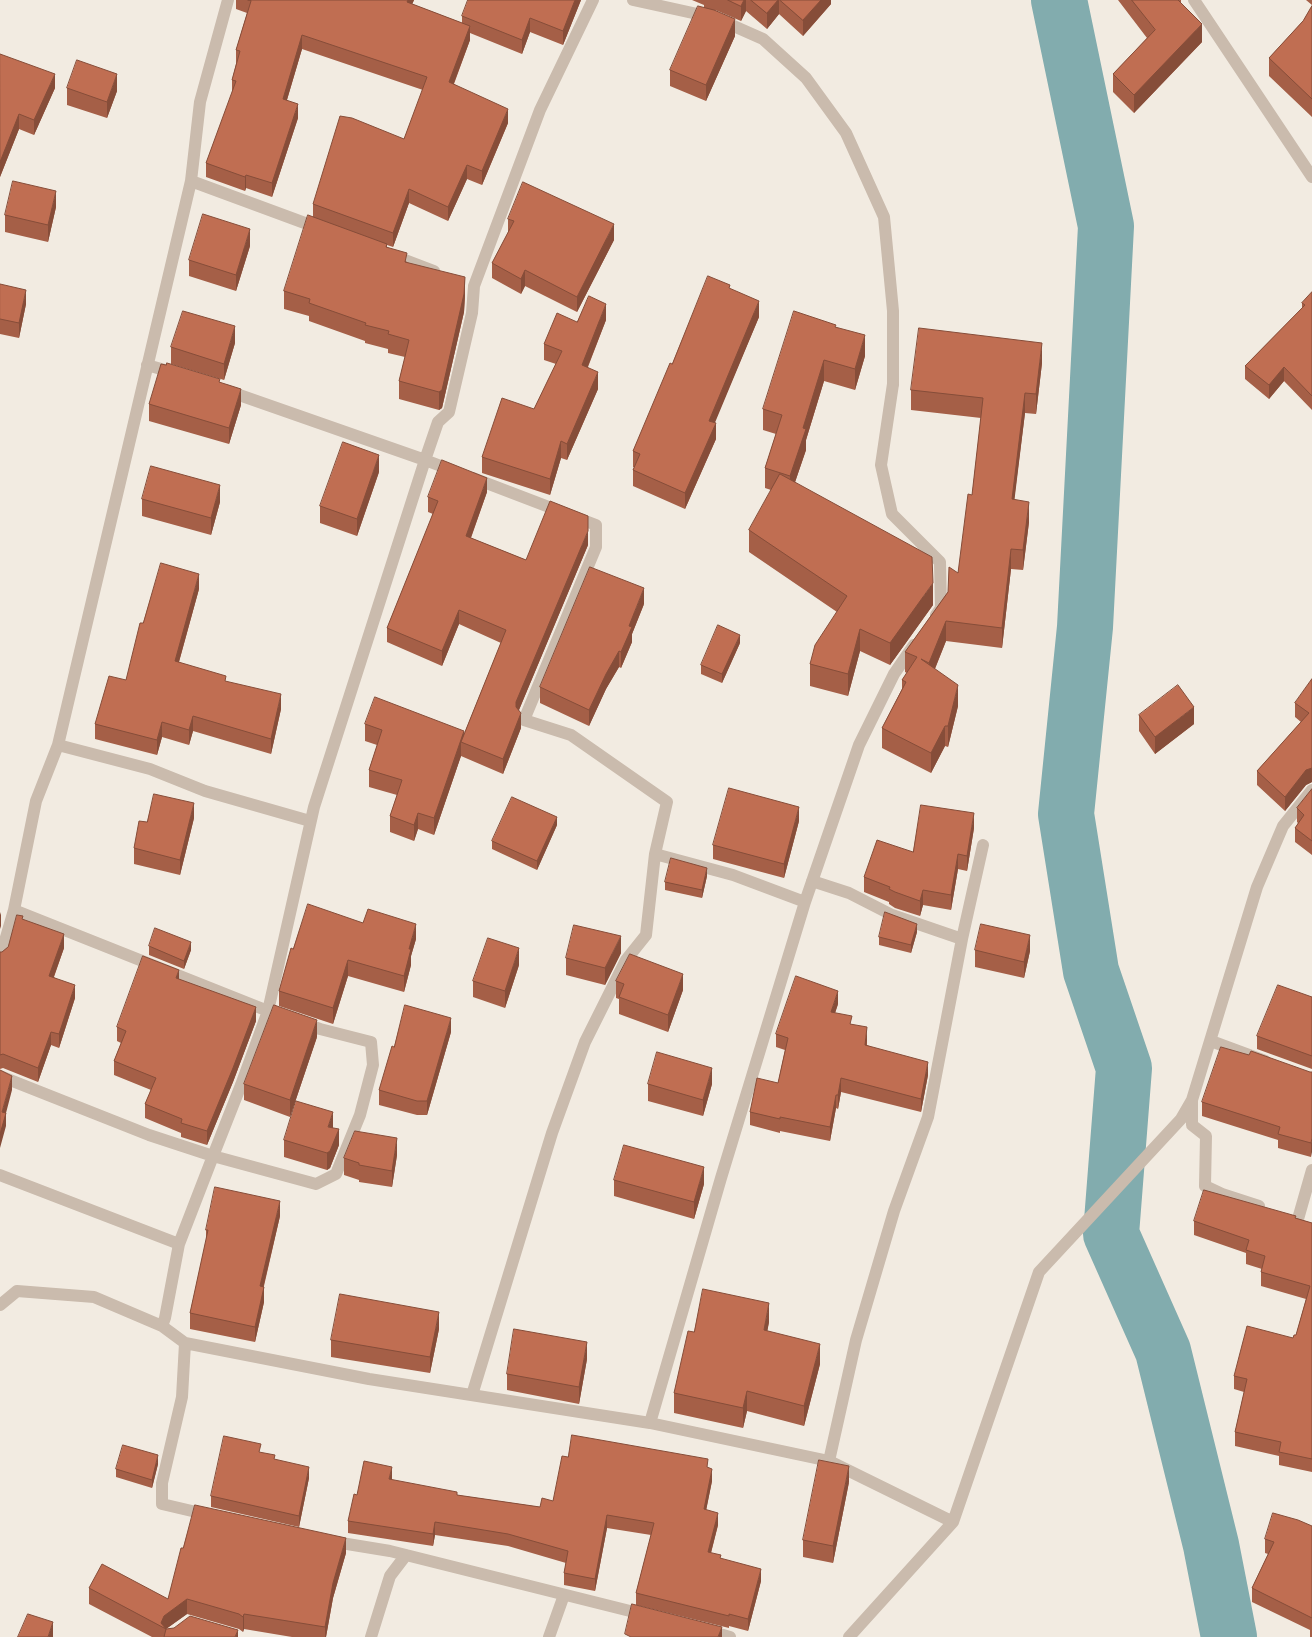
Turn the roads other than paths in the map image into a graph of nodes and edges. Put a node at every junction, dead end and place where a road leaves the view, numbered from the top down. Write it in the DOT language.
graph roads {
  1 [pos="228,0"];
  2 [pos="593,0"];
  3 [pos="633,0"];
  4 [pos="1194,0"];
  5 [pos="1312,177"];
  6 [pos="191,181"];
  7 [pos="337,235"];
  8 [pos="383,252"];
  9 [pos="446,276"];
  10 [pos="147,365"];
  11 [pos="188,377"];
  12 [pos="214,386"];
  13 [pos="425,460"];
  14 [pos="929,623"];
  15 [pos="918,638"];
  16 [pos="58,745"];
  17 [pos="1312,790"];
  18 [pos="310,821"];
  19 [pos="983,845"];
  20 [pos="656,854"];
  21 [pos="812,881"];
  22 [pos="805,902"];
  23 [pos="14,910"];
  24 [pos="962,939"];
  25 [pos="0,958"];
  26 [pos="268,1011"];
  27 [pos="1210,1041"];
  28 [pos="1275,1064"];
  29 [pos="0,1076"];
  30 [pos="1192,1100"];
  31 [pos="212,1156"];
  32 [pos="1312,1170"];
  33 [pos="0,1175"];
  34 [pos="1269,1210"];
  35 [pos="1312,1224"];
  36 [pos="179,1244"];
  37 [pos="0,1305"];
  38 [pos="162,1326"];
  39 [pos="185,1343"];
  40 [pos="472,1395"];
  41 [pos="650,1423"];
  42 [pos="829,1461"];
  43 [pos="217,1517"];
  44 [pos="953,1522"];
  45 [pos="316,1538"];
  46 [pos="406,1555"];
  47 [pos="564,1595"];
  48 [pos="660,1619"];
  49 [pos="698,1628"];
  50 [pos="371,1637"];
  51 [pos="549,1637"];
  52 [pos="730,1637"];
  53 [pos="849,1637"];
  1 -- 6 [label="street"];
  2 -- 13 [label="street"];
  3 -- 14 [label="street"];
  4 -- 5 [label="street"];
  6 -- 7 [label="street"];
  6 -- 10 [label="street"];
  8 -- 9 [label="street"];
  10 -- 11 [label="street"];
  10 -- 16 [label="street"];
  12 -- 13 [label="street"];
  13 -- 18 [label="street"];
  13 -- 20 [label="street"];
  15 -- 21 [label="street"];
  16 -- 18 [label="street"];
  16 -- 23 [label="street"];
  17 -- 27 [label="street"];
  18 -- 26 [label="street"];
  19 -- 24 [label="street"];
  20 -- 22 [label="street"];
  20 -- 40 [label="street"];
  21 -- 22 [label="street"];
  21 -- 24 [label="street"];
  22 -- 41 [label="street"];
  23 -- 25 [label="street"];
  23 -- 26 [label="street"];
  24 -- 42 [label="street"];
  26 -- 31 [label="street"];
  26 -- 31 [label="street"];
  27 -- 28 [label="street"];
  27 -- 30 [label="street"];
  29 -- 31 [label="street"];
  30 -- 34 [label="street"];
  30 -- 44 [label="street"];
  31 -- 36 [label="street"];
  32 -- 35 [label="street"];
  33 -- 36 [label="street"];
  36 -- 38 [label="street"];
  37 -- 38 [label="street"];
  38 -- 39 [label="street"];
  39 -- 40 [label="street"];
  39 -- 43 [label="street"];
  40 -- 41 [label="street"];
  41 -- 42 [label="street"];
  42 -- 44 [label="street"];
  44 -- 53 [label="street"];
  45 -- 46 [label="street"];
  46 -- 47 [label="street"];
  46 -- 50 [label="street"];
  47 -- 48 [label="street"];
  47 -- 51 [label="street"];
  49 -- 52 [label="street"];
}
